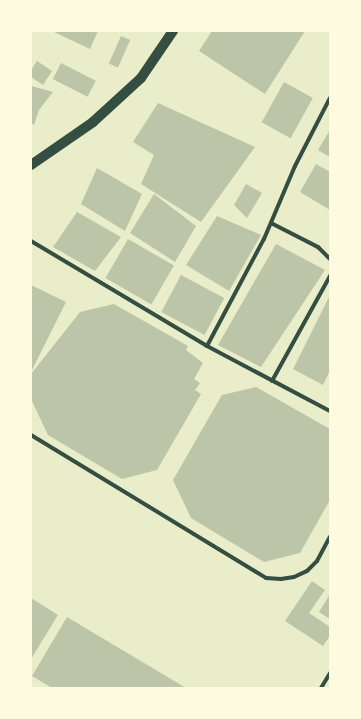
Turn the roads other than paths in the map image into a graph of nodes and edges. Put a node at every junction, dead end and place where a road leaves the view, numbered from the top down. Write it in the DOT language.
graph roads {
  1 [pos="173,31"];
  2 [pos="330,98"];
  3 [pos="31,165"];
  4 [pos="272,223"];
  5 [pos="31,241"];
  6 [pos="330,259"];
  7 [pos="330,276"];
  8 [pos="207,346"];
  9 [pos="272,380"];
  10 [pos="330,411"];
  11 [pos="31,435"];
  12 [pos="330,537"];
  13 [pos="330,673"];
  14 [pos="321,688"];
  1 -- 3 [label="main road"];
  2 -- 4 [label="street"];
  4 -- 6 [label="street"];
  4 -- 8 [label="street"];
  5 -- 8 [label="street"];
  7 -- 9 [label="street"];
  8 -- 9 [label="street"];
  9 -- 10 [label="street"];
  11 -- 12 [label="street"];
  13 -- 14 [label="street"];
}
